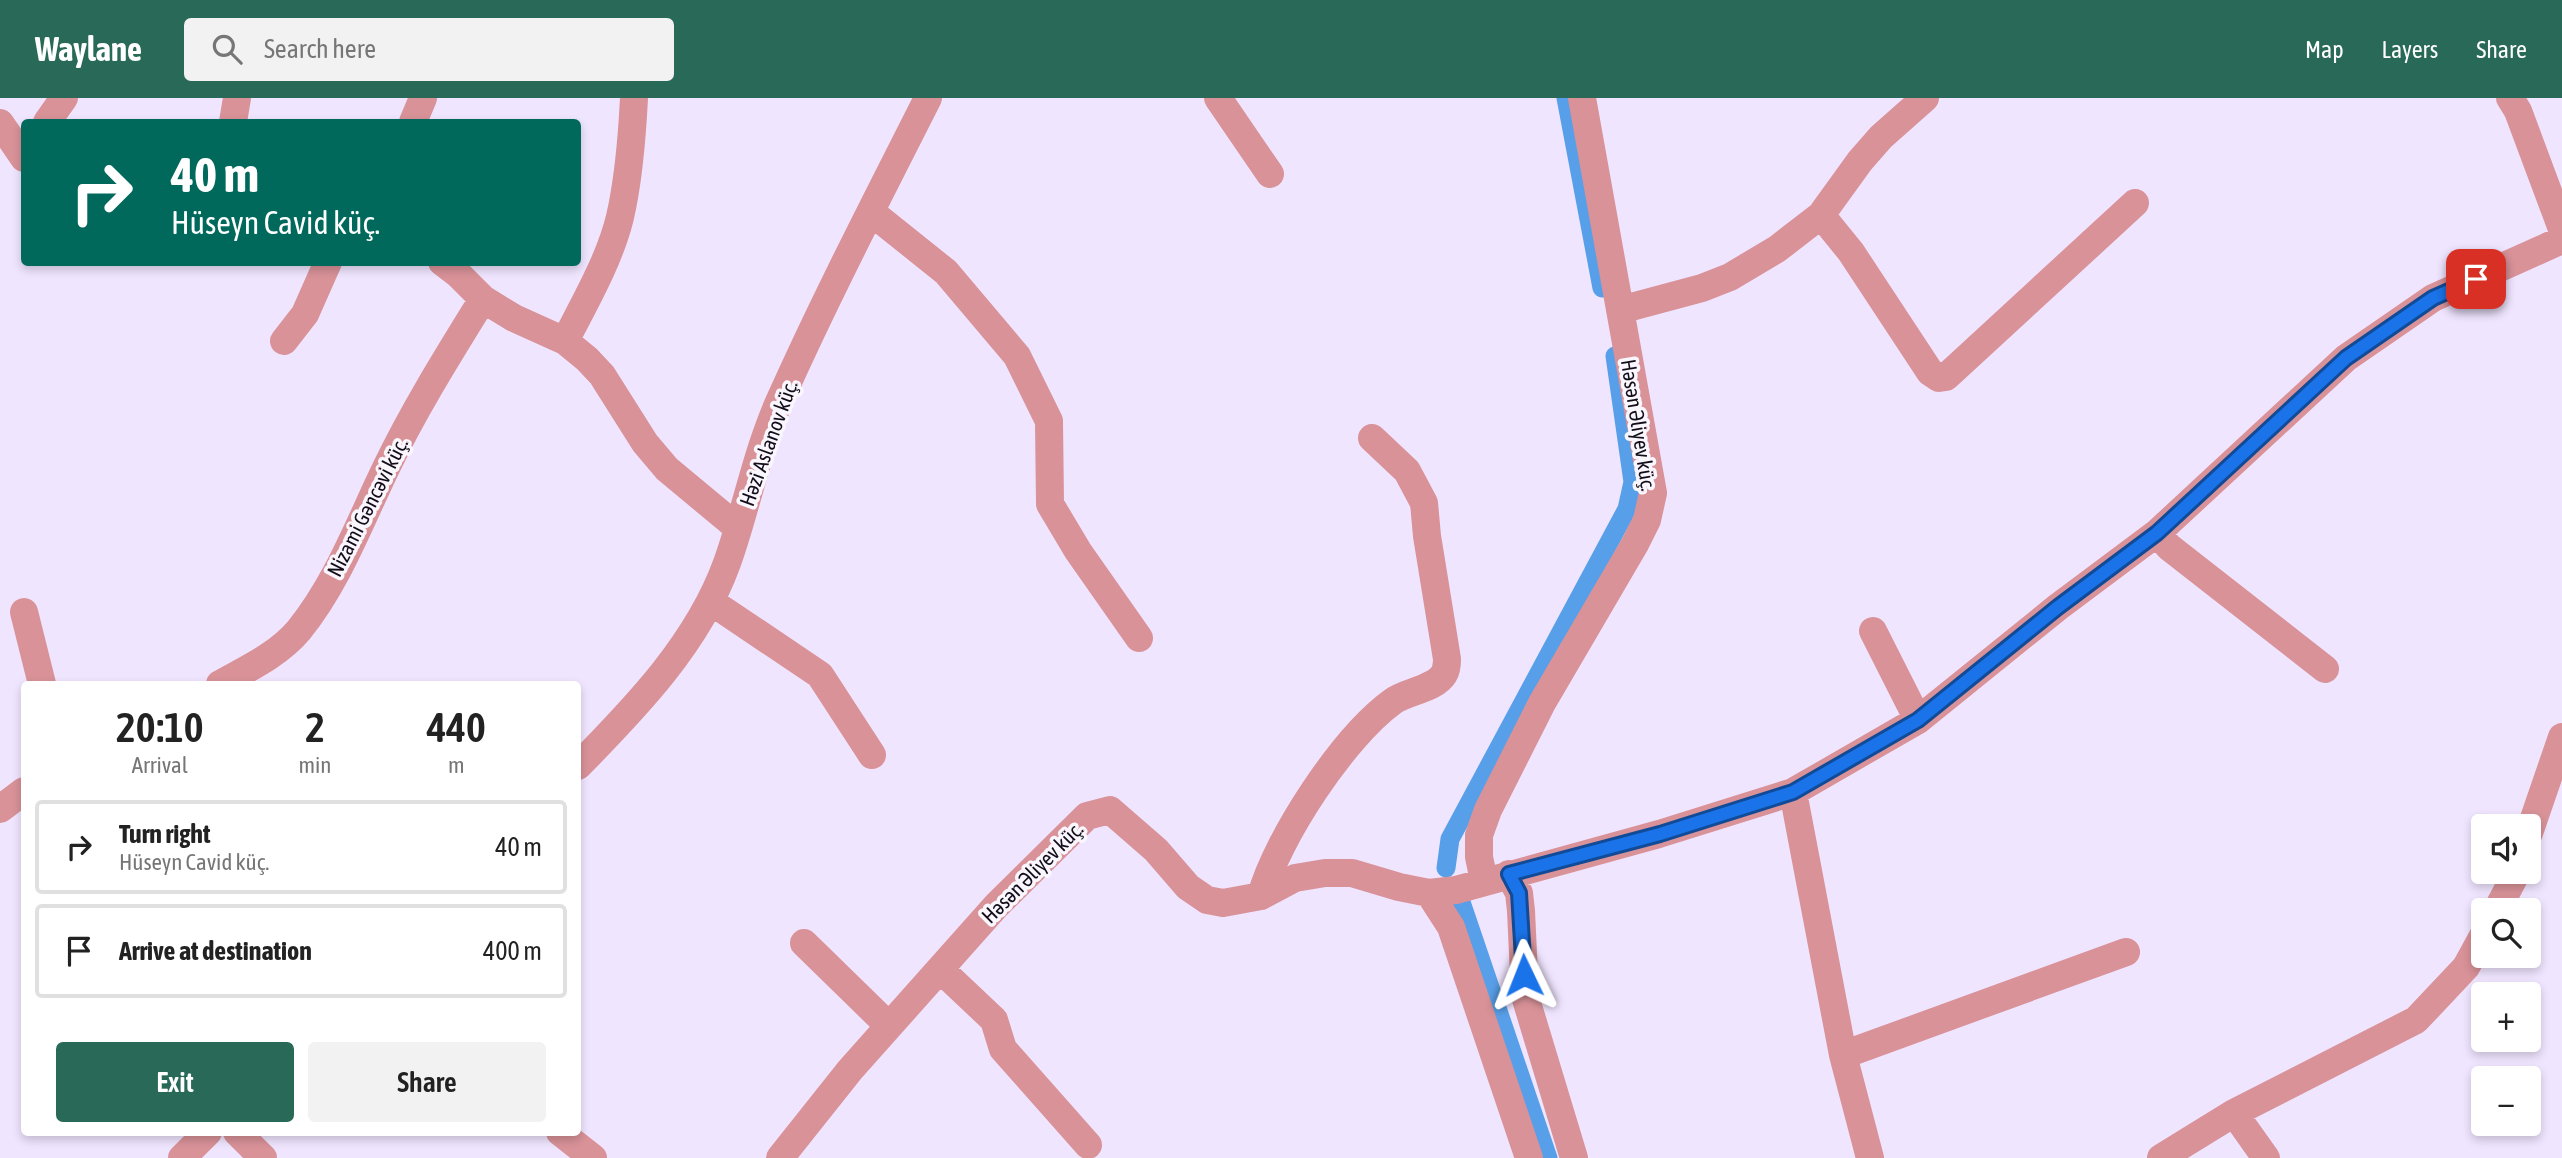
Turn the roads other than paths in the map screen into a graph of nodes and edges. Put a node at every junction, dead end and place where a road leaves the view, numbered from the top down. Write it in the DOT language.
graph roads {
  1 [pos="64,98"];
  2 [pos="237,98"];
  3 [pos="423,98"];
  4 [pos="634,98"];
  5 [pos="928,98"];
  6 [pos="1218,98"];
  7 [pos="1582,98"];
  8 [pos="1925,98"];
  9 [pos="2510,98"];
  10 [pos="49,119"];
  11 [pos="234,119"];
  12 [pos="414,119"];
  13 [pos="0,123"];
  14 [pos="21,149"];
  15 [pos="1270,174"];
  16 [pos="2135,203"];
  17 [pos="871,212"];
  18 [pos="1821,215"];
  19 [pos="2562,229"];
  20 [pos="2562,240"];
  21 [pos="327,266"];
  22 [pos="447,266"];
  23 [pos="483,299"];
  24 [pos="1620,310"];
  25 [pos="284,341"];
  26 [pos="565,341"];
  27 [pos="1372,438"];
  28 [pos="738,528"];
  29 [pos="2157,533"];
  30 [pos="710,601"];
  31 [pos="24,611"];
  32 [pos="1873,631"];
  33 [pos="1139,638"];
  34 [pos="2325,670"];
  35 [pos="41,681"];
  36 [pos="226,681"];
  37 [pos="1918,720"];
  38 [pos="2562,737"];
  39 [pos="872,755"];
  40 [pos="581,763"];
  41 [pos="1793,792"];
  42 [pos="21,793"];
  43 [pos="0,809"];
  44 [pos="2536,814"];
  45 [pos="1497,877"];
  46 [pos="1429,893"];
  47 [pos="1261,895"];
  48 [pos="804,943"];
  49 [pos="2126,952"];
  50 [pos="2471,958"];
  51 [pos="940,969"];
  52 [pos="889,1026"];
  53 [pos="1843,1055"];
  54 [pos="2234,1113"];
  55 [pos="204,1136"];
  56 [pos="241,1136"];
  57 [pos="565,1136"];
  58 [pos="1088,1145"];
  59 [pos="182,1158"];
  60 [pos="263,1158"];
  61 [pos="593,1158"];
  62 [pos="780,1158"];
  63 [pos="1529,1158"];
  64 [pos="1574,1158"];
  65 [pos="1870,1158"];
  66 [pos="2161,1158"];
  67 [pos="2266,1158"];
  1 -- 10 [label="street"];
  2 -- 11 [label="street"];
  3 -- 12 [label="street"];
  4 -- 26 [label="street"];
  5 -- 17 [label="street, Həzi Aslanov küç."];
  6 -- 15 [label="street"];
  7 -- 24 [label="street, Həsən Əliyev küç."];
  8 -- 18 [label="street"];
  9 -- 19 [label="street"];
  13 -- 14 [label="street"];
  16 -- 18 [label="street"];
  17 -- 28 [label="street, Həzi Aslanov küç."];
  17 -- 33 [label="street"];
  18 -- 24 [label="street"];
  20 -- 29 [label="street"];
  21 -- 25 [label="street"];
  22 -- 23 [label="street"];
  23 -- 26 [label="street"];
  23 -- 36 [label="street, Nizami Gəncəvi küç."];
  24 -- 45 [label="street, Həsən Əliyev küç."];
  26 -- 28 [label="street"];
  27 -- 47 [label="street"];
  28 -- 30 [label="street, Həzi Aslanov küç."];
  29 -- 34 [label="street"];
  29 -- 37 [label="street"];
  30 -- 39 [label="street"];
  30 -- 40 [label="street, Həzi Aslanov küç."];
  31 -- 35 [label="street"];
  32 -- 37 [label="street"];
  37 -- 41 [label="street"];
  38 -- 44 [label="street"];
  41 -- 45 [label="street"];
  41 -- 53 [label="street"];
  42 -- 43 [label="street"];
  45 -- 46 [label="street"];
  45 -- 64 [label="street, Həsən Əliyev küç."];
  46 -- 47 [label="street, Həsən Əliyev küç."];
  46 -- 63 [label="street"];
  47 -- 51 [label="street, Həsən Əliyev küç."];
  48 -- 52 [label="street"];
  49 -- 53 [label="street"];
  50 -- 54 [label="street"];
  51 -- 52 [label="street, Həsən Əliyev küç."];
  51 -- 58 [label="street"];
  52 -- 62 [label="street, Həsən Əliyev küç."];
  53 -- 65 [label="street"];
  54 -- 66 [label="street"];
  54 -- 67 [label="street"];
  55 -- 59 [label="street"];
  56 -- 60 [label="street"];
  57 -- 61 [label="street"];
}
